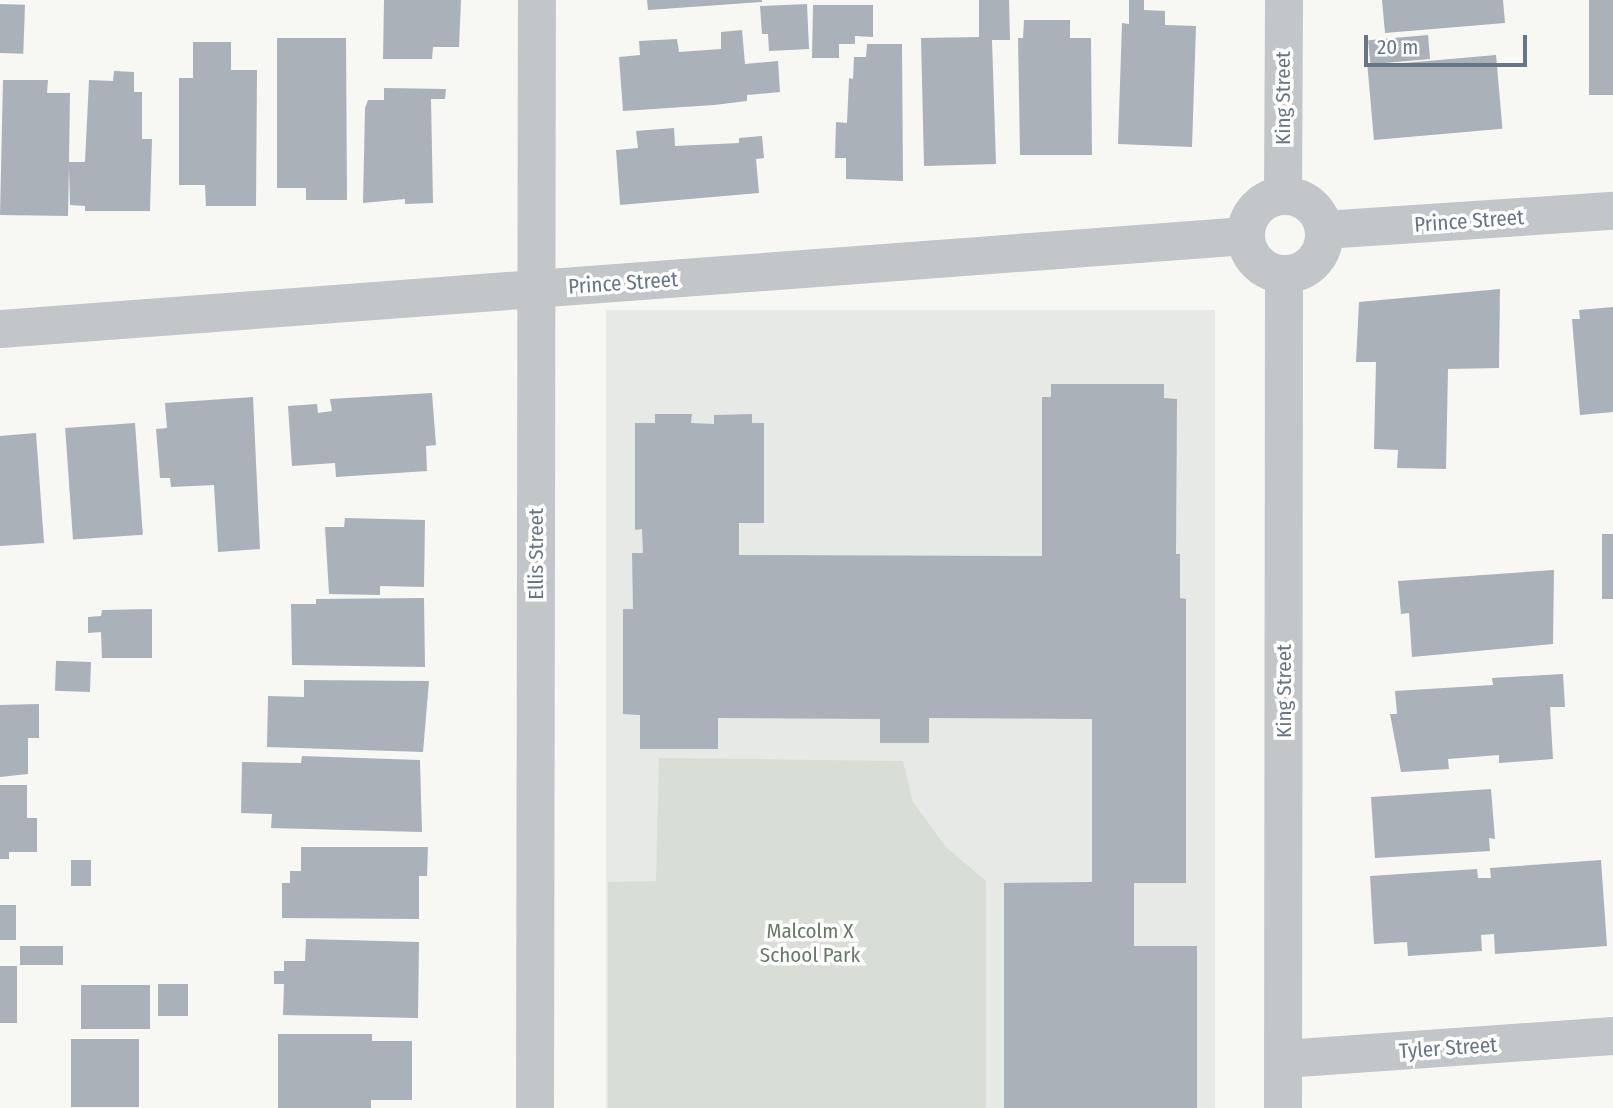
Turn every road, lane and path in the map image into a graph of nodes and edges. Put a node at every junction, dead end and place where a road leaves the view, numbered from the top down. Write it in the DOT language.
graph roads {
  1 [pos="537,0"];
  2 [pos="1284,0"];
  3 [pos="1283,196"];
  4 [pos="1613,211"];
  5 [pos="1324,230"];
  6 [pos="1246,236"];
  7 [pos="1284,274"];
  8 [pos="536,289"];
  9 [pos="0,329"];
  10 [pos="1613,1036"];
  11 [pos="1284,1059"];
  12 [pos="535,1108"];
  13 [pos="1283,1108"];
  1 -- 8 [label="street, Ellis Street"];
  2 -- 3 [label="street, King Street"];
  3 -- 5 [label="street"];
  3 -- 6 [label="street"];
  4 -- 5 [label="street, Prince Street"];
  5 -- 7 [label="street"];
  6 -- 7 [label="street"];
  6 -- 8 [label="street, Prince Street"];
  7 -- 11 [label="street, King Street"];
  8 -- 9 [label="street, Prince Street"];
  8 -- 12 [label="street, Ellis Street"];
  10 -- 11 [label="street, Tyler Street"];
  11 -- 13 [label="street, King Street"];
}
